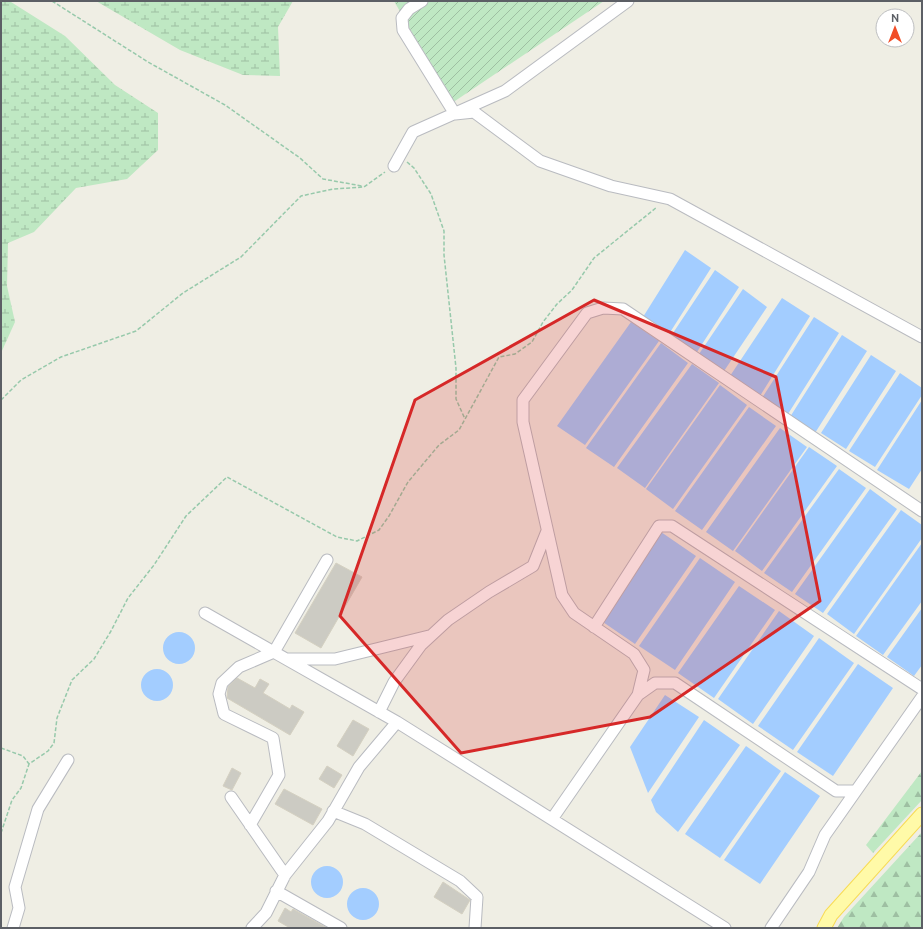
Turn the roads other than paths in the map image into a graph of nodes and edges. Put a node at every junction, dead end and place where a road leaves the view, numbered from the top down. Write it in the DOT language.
graph roads {
  1 [pos="422,1"];
  2 [pos="628,1"];
  3 [pos="455,114"];
  4 [pos="394,166"];
  5 [pos="922,336"];
  6 [pos="922,511"];
  7 [pos="547,531"];
  8 [pos="327,560"];
  9 [pos="205,613"];
  10 [pos="594,627"];
  11 [pos="432,635"];
  12 [pos="274,652"];
  13 [pos="286,659"];
  14 [pos="922,689"];
  15 [pos="638,695"];
  16 [pos="922,697"];
  17 [pos="379,712"];
  18 [pos="397,722"];
  19 [pos="68,760"];
  20 [pos="856,791"];
  21 [pos="231,797"];
  22 [pos="333,811"];
  23 [pos="922,814"];
  24 [pos="552,819"];
  25 [pos="250,825"];
  26 [pos="285,875"];
  27 [pos="276,891"];
  28 [pos="262,923"];
  29 [pos="719,927"];
  30 [pos="13,928"];
  31 [pos="252,928"];
  32 [pos="341,928"];
  33 [pos="475,928"];
  34 [pos="771,928"];
  35 [pos="824,928"];
  1 -- 3 [label="street"];
  2 -- 3 [label="street"];
  3 -- 4 [label="street"];
  3 -- 5 [label="street"];
  6 -- 7 [label="street"];
  7 -- 10 [label="street"];
  7 -- 11 [label="street"];
  8 -- 12 [label="street"];
  9 -- 12 [label="street"];
  10 -- 14 [label="street"];
  10 -- 15 [label="street"];
  11 -- 13 [label="street"];
  11 -- 17 [label="street"];
  12 -- 13 [label="street"];
  12 -- 25 [label="street"];
  13 -- 17 [label="street"];
  15 -- 20 [label="street"];
  15 -- 24 [label="street"];
  16 -- 20 [label="street"];
  17 -- 18 [label="street"];
  18 -- 22 [label="street"];
  18 -- 24 [label="street"];
  19 -- 30 [label="street"];
  20 -- 34 [label="street"];
  21 -- 25 [label="street"];
  22 -- 26 [label="street"];
  22 -- 33 [label="street"];
  23 -- 35 [label="main road"];
  24 -- 29 [label="street"];
  25 -- 26 [label="street"];
  26 -- 27 [label="street"];
  27 -- 28 [label="street"];
  27 -- 32 [label="street"];
  28 -- 31 [label="street"];
}
